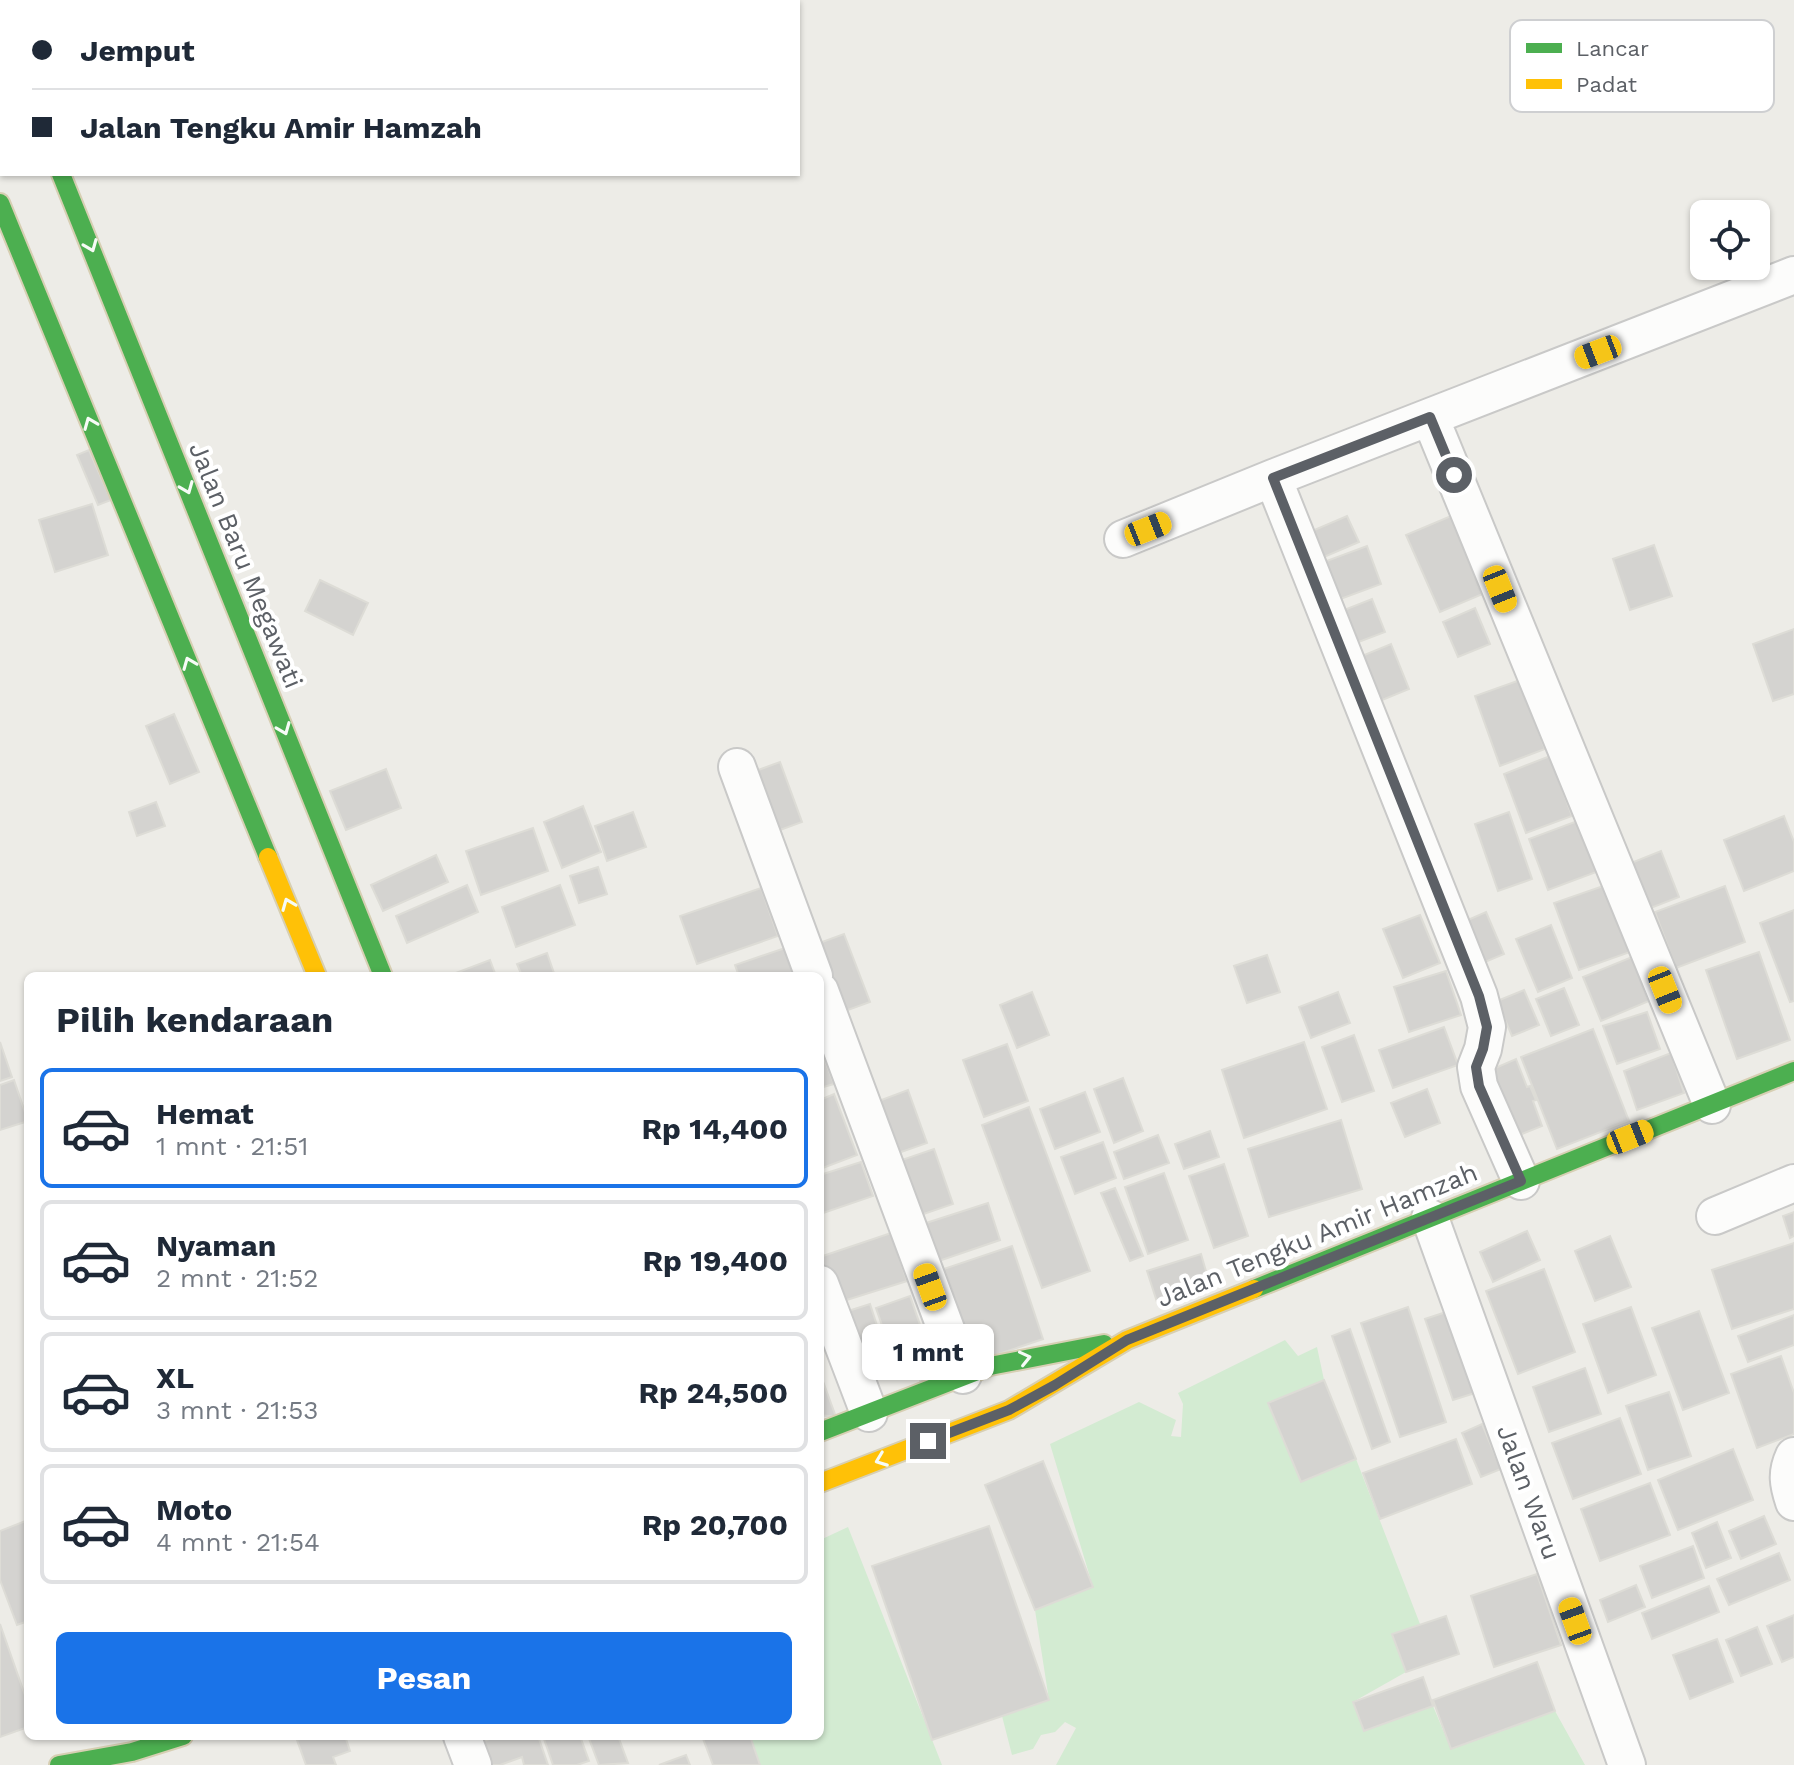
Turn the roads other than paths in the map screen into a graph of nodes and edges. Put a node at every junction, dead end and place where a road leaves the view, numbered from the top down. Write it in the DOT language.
graph roads {
  1 [pos="62,176"];
  2 [pos="0,203"];
  3 [pos="1794,275"];
  4 [pos="1430,417"];
  5 [pos="1273,478"];
  6 [pos="1123,539"];
  7 [pos="737,767"];
  8 [pos="315,972"];
  9 [pos="381,972"];
  10 [pos="813,972"];
  11 [pos="824,1002"];
  12 [pos="1794,1071"];
  13 [pos="1712,1105"];
  14 [pos="1521,1181"];
  15 [pos="1794,1183"];
  16 [pos="1715,1216"];
  17 [pos="1430,1218"];
  18 [pos="824,1295"];
  19 [pos="1127,1340"];
  20 [pos="963,1375"];
  21 [pos="869,1413"];
  22 [pos="824,1430"];
  23 [pos="1794,1456"];
  24 [pos="824,1481"];
  25 [pos="1794,1502"];
  26 [pos="175,1740"];
  27 [pos="464,1740"];
  28 [pos="86,1743"];
  29 [pos="135,1759"];
  30 [pos="51,1765"];
  31 [pos="59,1765"];
  32 [pos="473,1765"];
  33 [pos="1627,1765"];
  1 -- 9 [label="main road, Jalan Baru Megawati, one-way"];
  8 -- 2 [label="main road, one-way"];
  3 -- 4 [label="street"];
  4 -- 5 [label="street"];
  4 -- 13 [label="street"];
  5 -- 6 [label="street"];
  5 -- 14 [label="street"];
  7 -- 10 [label="street"];
  11 -- 20 [label="street"];
  12 -- 13 [label="main road, Jalan Tengku Amir Hamzah"];
  13 -- 14 [label="main road, Jalan Tengku Amir Hamzah"];
  14 -- 17 [label="main road, Jalan Tengku Amir Hamzah"];
  15 -- 16 [label="street"];
  17 -- 19 [label="main road, Jalan Tengku Amir Hamzah"];
  17 -- 33 [label="street, Jalan Waru"];
  18 -- 21 [label="street"];
  20 -- 19 [label="main road, Jalan Tengku Amir Hamzah, one-way"];
  19 -- 24 [label="main road, Jalan Tengku Amir Hamzah, one-way"];
  20 -- 21 [label="main road, Jalan Tengku Amir Hamzah"];
  21 -- 22 [label="main road, Jalan Tengku Amir Hamzah"];
  23 -- 25 [label="street"];
  26 -- 29 [label="main road"];
  27 -- 32 [label="street"];
  28 -- 30 [label="main road"];
  29 -- 31 [label="main road"];
}
